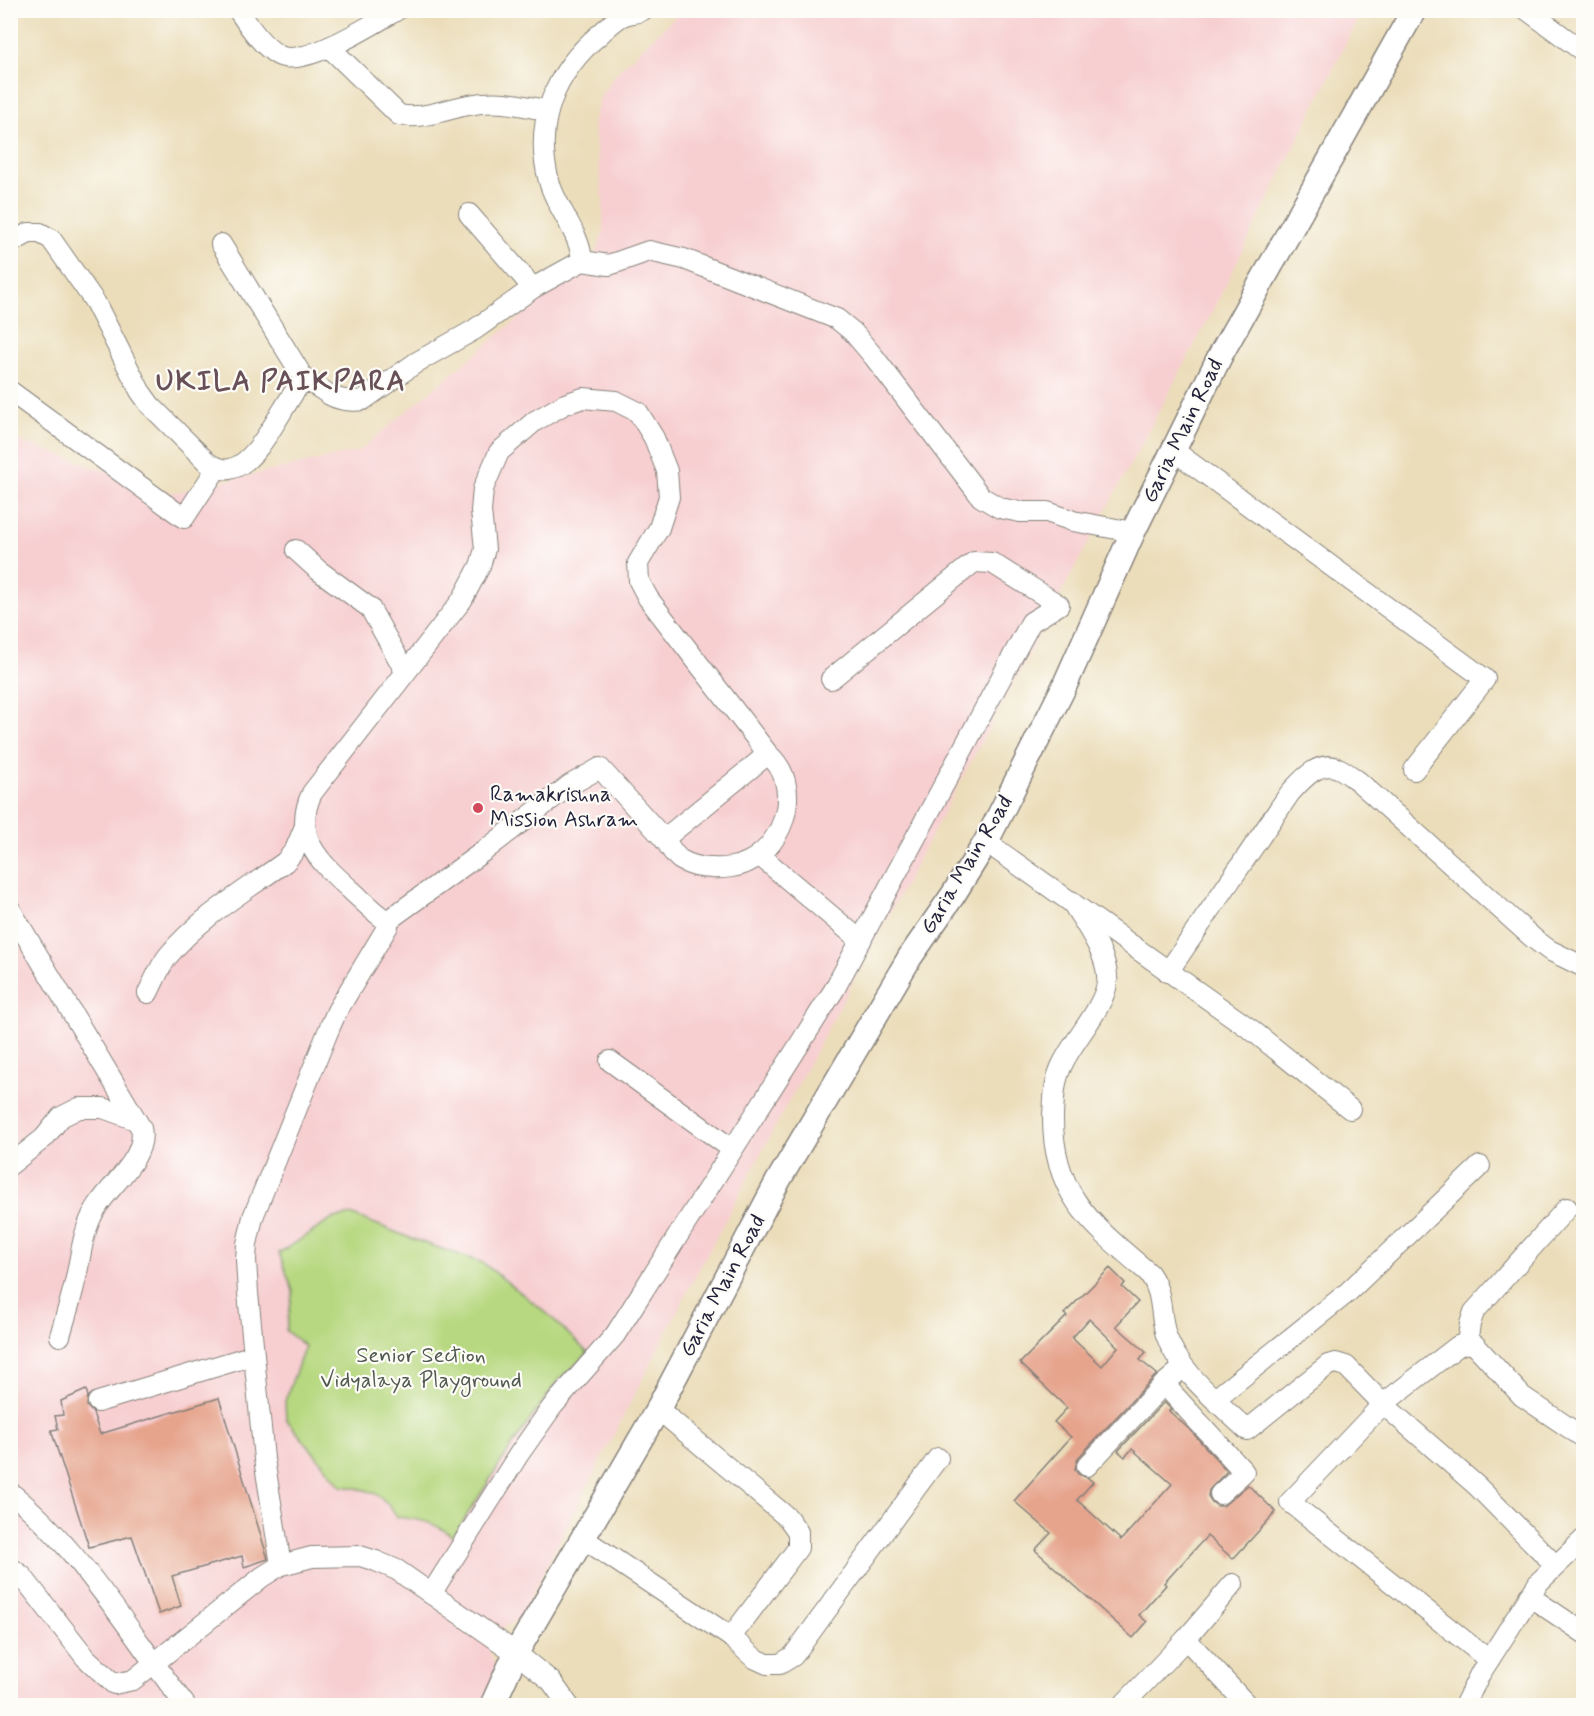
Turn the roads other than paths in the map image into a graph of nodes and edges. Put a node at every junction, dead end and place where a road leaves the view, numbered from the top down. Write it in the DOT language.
graph roads {
  1 [pos="238,10"];
  2 [pos="397,10"];
  3 [pos="1414,10"];
  4 [pos="1527,10"];
  5 [pos="630,12"];
  6 [pos="329,47"];
  7 [pos="1584,52"];
  8 [pos="548,111"];
  9 [pos="469,214"];
  10 [pos="10,243"];
  11 [pos="221,244"];
  12 [pos="582,261"];
  13 [pos="532,288"];
  14 [pos="306,382"];
  15 [pos="10,391"];
  16 [pos="1173,450"];
  17 [pos="217,468"];
  18 [pos="1133,532"];
  19 [pos="296,550"];
  20 [pos="405,671"];
  21 [pos="831,679"];
  22 [pos="768,754"];
  23 [pos="1414,770"];
  24 [pos="305,826"];
  25 [pos="664,839"];
  26 [pos="986,842"];
  27 [pos="759,855"];
  28 [pos="1071,901"];
  29 [pos="10,909"];
  30 [pos="387,921"];
  31 [pos="861,941"];
  32 [pos="1584,967"];
  33 [pos="1168,972"];
  34 [pos="148,993"];
  35 [pos="610,1061"];
  36 [pos="1350,1109"];
  37 [pos="136,1120"];
  38 [pos="732,1149"];
  39 [pos="10,1165"];
  40 [pos="1480,1166"];
  41 [pos="1567,1208"];
  42 [pos="60,1336"];
  43 [pos="1467,1343"];
  44 [pos="254,1355"];
  45 [pos="1184,1367"];
  46 [pos="1164,1384"];
  47 [pos="1215,1400"];
  48 [pos="98,1402"];
  49 [pos="1383,1404"];
  50 [pos="658,1410"];
  51 [pos="1584,1437"];
  52 [pos="938,1458"];
  53 [pos="1087,1466"];
  54 [pos="10,1492"];
  55 [pos="1220,1494"];
  56 [pos="584,1539"];
  57 [pos="1584,1539"];
  58 [pos="280,1565"];
  59 [pos="1555,1565"];
  60 [pos="10,1567"];
  61 [pos="1233,1584"];
  62 [pos="431,1594"];
  63 [pos="1529,1596"];
  64 [pos="1584,1633"];
  65 [pos="731,1637"];
  66 [pos="1185,1639"];
  67 [pos="516,1653"];
  68 [pos="1489,1660"];
  69 [pos="154,1664"];
  70 [pos="186,1706"];
  71 [pos="492,1706"];
  72 [pos="569,1706"];
  73 [pos="1122,1706"];
  74 [pos="1248,1706"];
  75 [pos="1464,1706"];
  1 -- 6 [label="street"];
  2 -- 6 [label="street"];
  3 -- 16 [label="main road, Garia Main Road"];
  4 -- 7 [label="street"];
  5 -- 8 [label="street"];
  6 -- 8 [label="street"];
  8 -- 12 [label="street"];
  9 -- 13 [label="street"];
  10 -- 17 [label="street"];
  11 -- 14 [label="street"];
  12 -- 13 [label="street"];
  12 -- 18 [label="street"];
  13 -- 14 [label="street"];
  14 -- 17 [label="street"];
  15 -- 17 [label="street"];
  16 -- 18 [label="main road, Garia Main Road"];
  16 -- 23 [label="street"];
  18 -- 26 [label="main road, Garia Main Road"];
  19 -- 20 [label="street"];
  20 -- 22 [label="street"];
  20 -- 24 [label="street"];
  21 -- 31 [label="street"];
  22 -- 25 [label="street"];
  22 -- 27 [label="street"];
  24 -- 30 [label="street"];
  24 -- 34 [label="street"];
  25 -- 27 [label="street"];
  25 -- 30 [label="street"];
  26 -- 28 [label="street"];
  26 -- 50 [label="main road, Garia Main Road"];
  27 -- 31 [label="street"];
  28 -- 33 [label="street"];
  28 -- 45 [label="street"];
  29 -- 37 [label="street"];
  30 -- 44 [label="street"];
  31 -- 38 [label="street"];
  32 -- 33 [label="street"];
  33 -- 36 [label="street"];
  35 -- 38 [label="street"];
  37 -- 39 [label="street"];
  37 -- 42 [label="street"];
  38 -- 62 [label="street"];
  40 -- 47 [label="street"];
  41 -- 43 [label="street"];
  43 -- 49 [label="street"];
  43 -- 51 [label="street"];
  44 -- 48 [label="street"];
  44 -- 58 [label="street"];
  45 -- 46 [label="street"];
  45 -- 47 [label="street"];
  46 -- 53 [label="street"];
  46 -- 55 [label="street"];
  47 -- 49 [label="street"];
  49 -- 59 [label="street"];
  49 -- 68 [label="street"];
  50 -- 56 [label="main road, Garia Main Road"];
  50 -- 65 [label="street"];
  52 -- 65 [label="street"];
  54 -- 69 [label="street"];
  56 -- 65 [label="street"];
  56 -- 67 [label="main road, Garia Main Road"];
  57 -- 59 [label="street"];
  58 -- 62 [label="street"];
  58 -- 69 [label="street"];
  59 -- 63 [label="street"];
  60 -- 69 [label="street"];
  61 -- 66 [label="street"];
  62 -- 67 [label="street"];
  63 -- 64 [label="street"];
  63 -- 68 [label="street"];
  66 -- 73 [label="street"];
  66 -- 74 [label="street"];
  67 -- 71 [label="main road, Garia Main Road"];
  67 -- 72 [label="street"];
  68 -- 75 [label="street"];
  69 -- 70 [label="street"];
}
